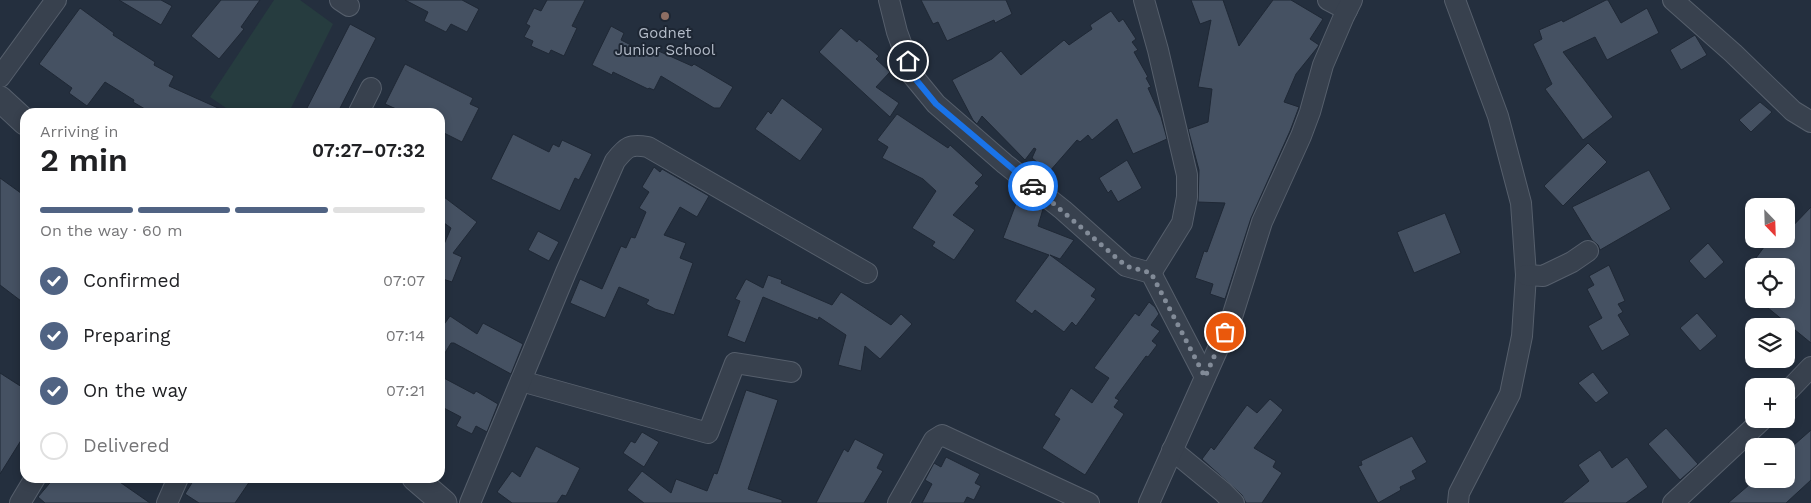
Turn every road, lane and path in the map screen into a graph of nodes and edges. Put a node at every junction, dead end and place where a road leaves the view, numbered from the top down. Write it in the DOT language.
graph roads {
  1 [pos="56,0"];
  2 [pos="889,0"];
  3 [pos="1144,0"];
  4 [pos="1328,0"];
  5 [pos="1455,0"];
  6 [pos="1673,0"];
  7 [pos="1350,5"];
  8 [pos="0,78"];
  9 [pos="371,88"];
  10 [pos="0,99"];
  11 [pos="361,108"];
  12 [pos="20,117"];
  13 [pos="1811,122"];
  14 [pos="1588,251"];
  15 [pos="867,273"];
  16 [pos="1151,273"];
  17 [pos="1526,276"];
  18 [pos="1811,367"];
  19 [pos="791,372"];
  20 [pos="1205,377"];
  21 [pos="521,381"];
  22 [pos="1795,384"];
  23 [pos="1753,428"];
  24 [pos="1172,450"];
  25 [pos="33,483"];
  26 [pos="176,483"];
  27 [pos="421,483"];
  28 [pos="20,503"];
  29 [pos="166,503"];
  30 [pos="444,503"];
  31 [pos="470,503"];
  32 [pos="898,503"];
  33 [pos="1089,503"];
  34 [pos="1149,503"];
  35 [pos="1234,503"];
  36 [pos="1458,503"];
  37 [pos="1673,503"];
  1 -- 8 [label="street"];
  2 -- 16 [label="street"];
  3 -- 16 [label="street"];
  4 -- 7 [label="street"];
  5 -- 17 [label="street"];
  6 -- 13 [label="street"];
  7 -- 20 [label="street"];
  9 -- 11 [label="street"];
  10 -- 12 [label="street"];
  14 -- 17 [label="street"];
  15 -- 21 [label="street"];
  16 -- 20 [label="street"];
  17 -- 36 [label="street"];
  18 -- 22 [label="street"];
  19 -- 21 [label="street"];
  20 -- 24 [label="street"];
  21 -- 31 [label="street"];
  23 -- 37 [label="street"];
  24 -- 34 [label="street"];
  24 -- 35 [label="street"];
  25 -- 28 [label="street"];
  26 -- 29 [label="street"];
  27 -- 30 [label="street"];
  32 -- 33 [label="street"];
}
